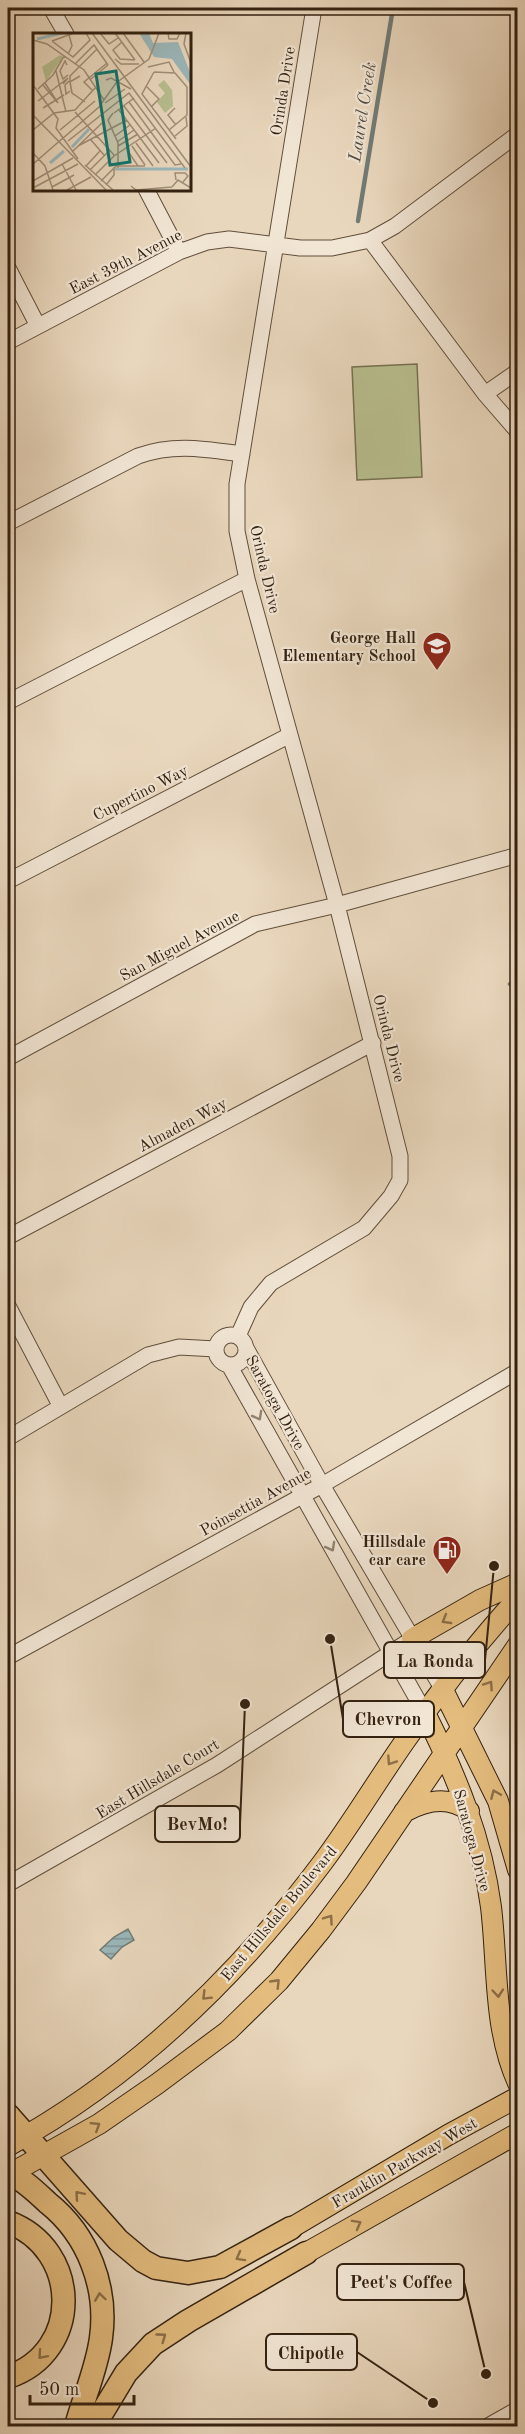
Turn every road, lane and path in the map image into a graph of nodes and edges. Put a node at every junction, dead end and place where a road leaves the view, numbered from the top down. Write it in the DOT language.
graph roads {
  1 [pos="51,8"];
  2 [pos="314,8"];
  3 [pos="65,33"];
  4 [pos="518,134"];
  5 [pos="147,190"];
  6 [pos="370,240"];
  7 [pos="275,244"];
  8 [pos="179,252"];
  9 [pos="8,268"];
  10 [pos="38,326"];
  11 [pos="8,342"];
  12 [pos="518,371"];
  13 [pos="485,394"];
  14 [pos="518,432"];
  15 [pos="243,454"];
  16 [pos="8,523"];
  17 [pos="247,579"];
  18 [pos="8,702"];
  19 [pos="290,735"];
  20 [pos="518,855"];
  21 [pos="8,881"];
  22 [pos="338,905"];
  23 [pos="373,1043"];
  24 [pos="8,1058"];
  25 [pos="8,1237"];
  26 [pos="8,1306"];
  27 [pos="242,1342"];
  28 [pos="216,1349"];
  29 [pos="229,1365"];
  30 [pos="518,1371"];
  31 [pos="60,1406"];
  32 [pos="8,1437"];
  33 [pos="322,1485"];
  34 [pos="303,1496"];
  35 [pos="518,1583"];
  36 [pos="518,1598"];
  37 [pos="412,1640"];
  38 [pos="518,1645"];
  39 [pos="390,1653"];
  40 [pos="8,1657"];
  41 [pos="443,1690"];
  42 [pos="425,1713"];
  43 [pos="461,1725"];
  44 [pos="444,1751"];
  45 [pos="469,1811"];
  46 [pos="404,1812"];
  47 [pos="518,1870"];
  48 [pos="8,1884"];
  49 [pos="518,2083"];
  50 [pos="518,2097"];
  51 [pos="8,2115"];
  52 [pos="518,2133"];
  53 [pos="17,2140"];
  54 [pos="45,2156"];
  55 [pos="9,2174"];
  56 [pos="8,2222"];
  57 [pos="291,2228"];
  58 [pos="306,2253"];
  59 [pos="8,2377"];
  60 [pos="518,2409"];
  61 [pos="76,2427"];
  62 [pos="94,2427"];
  63 [pos="488,2427"];
  1 -- 3 [label="street"];
  2 -- 7 [label="street, Orinda Drive"];
  4 -- 6 [label="street, East 39th Avenue"];
  5 -- 8 [label="street"];
  6 -- 7 [label="street, East 39th Avenue"];
  6 -- 13 [label="street"];
  7 -- 8 [label="street, East 39th Avenue"];
  7 -- 15 [label="street, Orinda Drive"];
  8 -- 10 [label="street, East 39th Avenue"];
  9 -- 10 [label="street"];
  10 -- 11 [label="street, East 39th Avenue"];
  12 -- 13 [label="street"];
  13 -- 14 [label="street"];
  15 -- 16 [label="street"];
  15 -- 17 [label="street, Orinda Drive"];
  17 -- 18 [label="street"];
  17 -- 19 [label="street, Orinda Drive"];
  19 -- 21 [label="street, Cupertino Way"];
  19 -- 22 [label="street, Orinda Drive"];
  20 -- 22 [label="street, San Miguel Avenue"];
  22 -- 23 [label="street, Orinda Drive"];
  22 -- 24 [label="street, San Miguel Avenue"];
  23 -- 25 [label="street, Almaden Way"];
  23 -- 27 [label="street, Orinda Drive"];
  26 -- 31 [label="street"];
  27 -- 28 [label="street"];
  27 -- 29 [label="street"];
  27 -- 33 [label="street, Saratoga Drive"];
  28 -- 29 [label="street"];
  28 -- 31 [label="street"];
  29 -- 34 [label="street, Saratoga Drive, one-way"];
  30 -- 33 [label="street, Poinsettia Avenue"];
  31 -- 32 [label="street"];
  33 -- 34 [label="street, Poinsettia Avenue"];
  33 -- 37 [label="street, Saratoga Drive"];
  34 -- 39 [label="street, Saratoga Drive, one-way"];
  34 -- 40 [label="street, Poinsettia Avenue"];
  35 -- 37 [label="main road, one-way"];
  36 -- 41 [label="main road, East Hillsdale Boulevard"];
  37 -- 39 [label="street, East Hillsdale Court"];
  37 -- 41 [label="street, Saratoga Drive"];
  43 -- 38 [label="main road, one-way"];
  39 -- 42 [label="street, Saratoga Drive"];
  39 -- 48 [label="street, East Hillsdale Court"];
  41 -- 42 [label="main road, East Hillsdale Boulevard"];
  41 -- 43 [label="main road, Saratoga Drive"];
  42 -- 44 [label="main road, Saratoga Drive"];
  42 -- 53 [label="main road, East Hillsdale Boulevard, one-way"];
  43 -- 44 [label="main road"];
  47 -- 43 [label="main road, Saratoga Drive, one-way"];
  44 -- 45 [label="main road, Saratoga Drive"];
  44 -- 46 [label="main road"];
  45 -- 46 [label="main road"];
  45 -- 49 [label="main road, Saratoga Drive, one-way"];
  54 -- 46 [label="main road, one-way"];
  50 -- 57 [label="main road, Franklin Parkway West"];
  51 -- 53 [label="highway"];
  58 -- 52 [label="main road, Franklin Parkway West, one-way"];
  53 -- 54 [label="highway"];
  54 -- 55 [label="main road"];
  57 -- 54 [label="highway, one-way"];
  61 -- 55 [label="highway, one-way"];
  56 -- 59 [label="highway, one-way"];
  62 -- 58 [label="highway, one-way"];
  60 -- 63 [label="street"];
}
